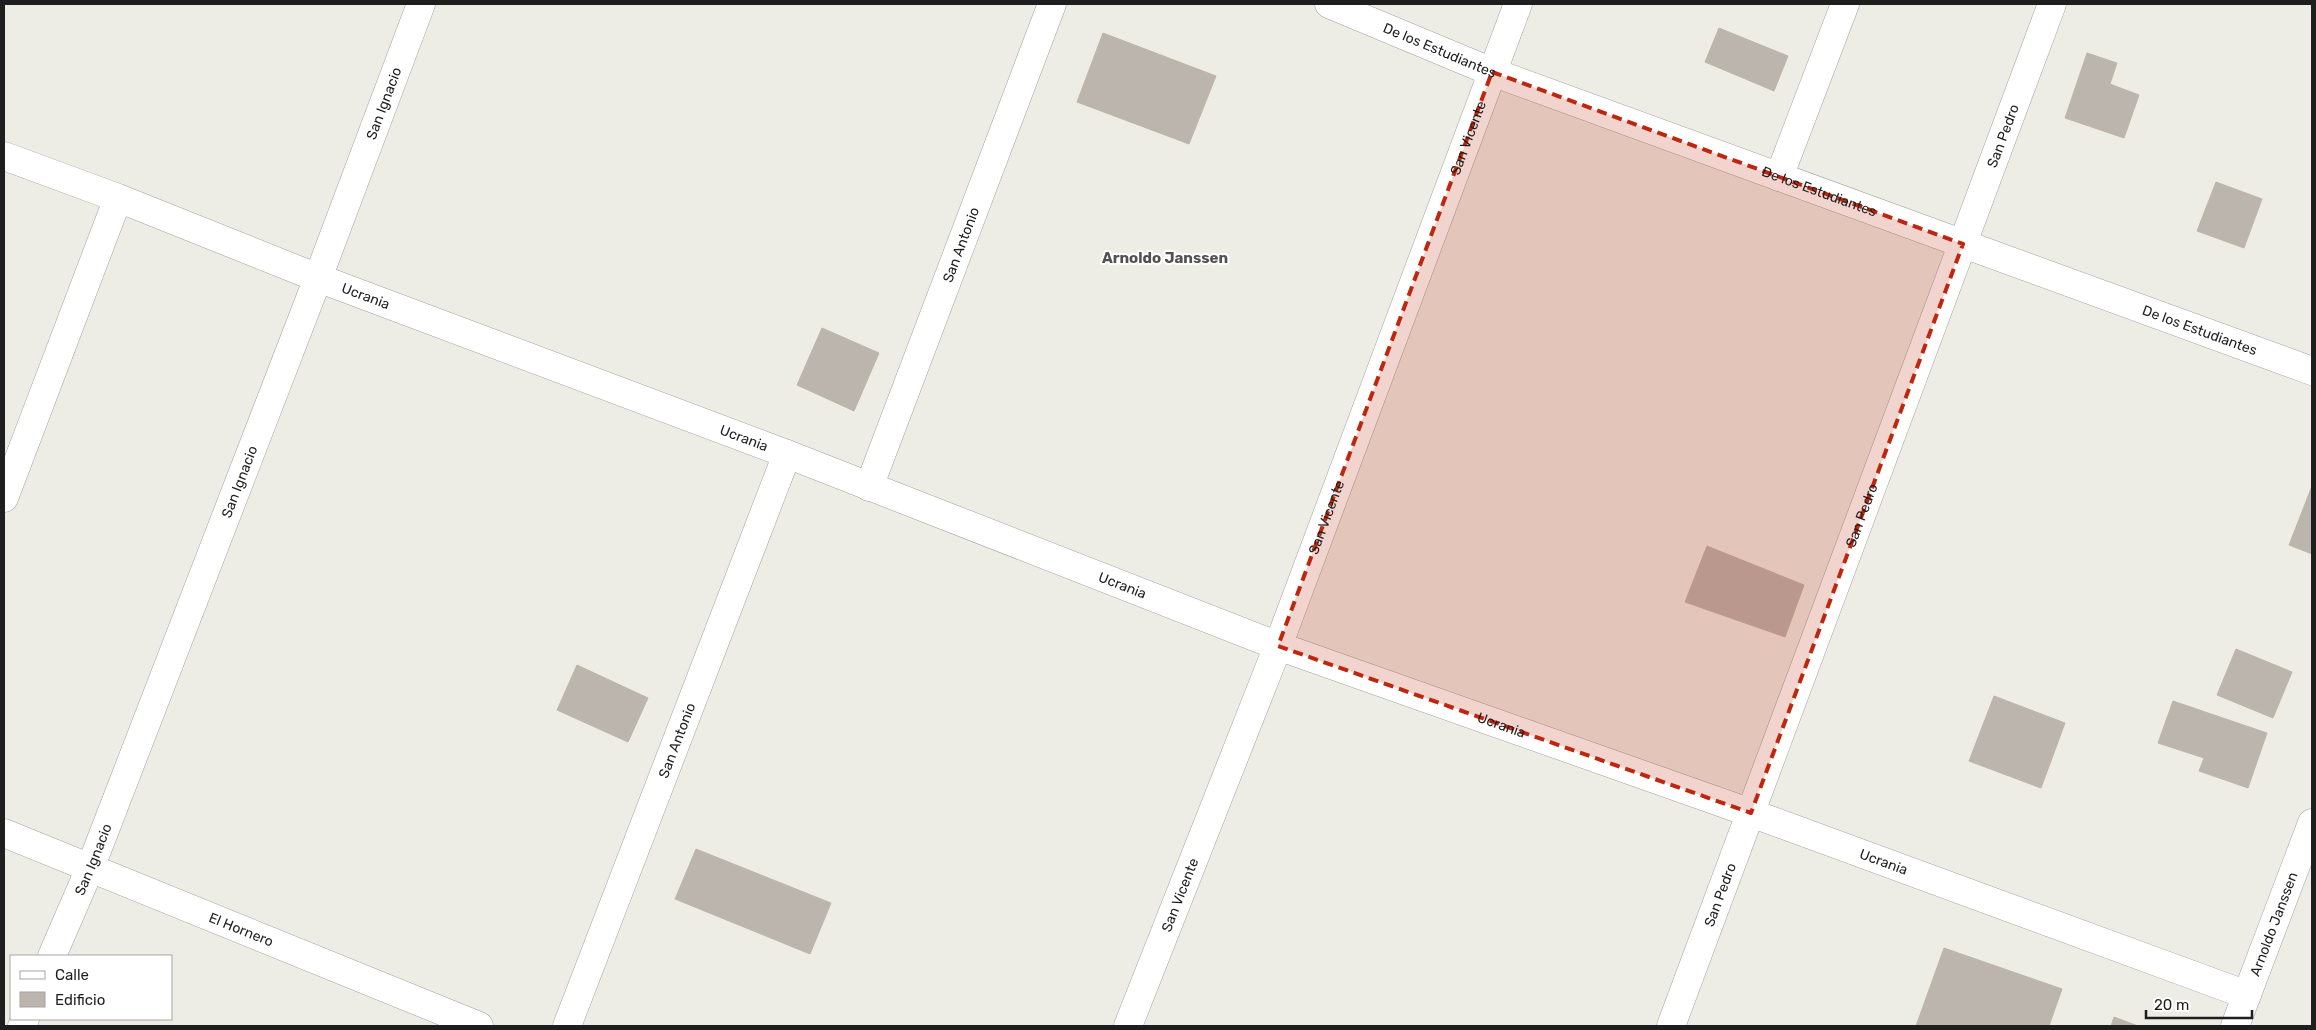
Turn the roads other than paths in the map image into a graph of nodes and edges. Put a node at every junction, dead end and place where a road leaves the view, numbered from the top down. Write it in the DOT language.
graph roads {
  1 [pos="421,4"];
  2 [pos="1052,4"];
  3 [pos="1329,4"];
  4 [pos="1518,4"];
  5 [pos="1845,4"];
  6 [pos="2052,4"];
  7 [pos="1492,72"];
  8 [pos="4,156"];
  9 [pos="1779,177"];
  10 [pos="118,198"];
  11 [pos="1963,244"];
  12 [pos="318,278"];
  13 [pos="2312,371"];
  14 [pos="788,454"];
  15 [pos="869,487"];
  16 [pos="4,498"];
  17 [pos="1278,646"];
  18 [pos="1751,813"];
  19 [pos="2312,823"];
  20 [pos="4,833"];
  21 [pos="91,866"];
  22 [pos="52,955"];
  23 [pos="2247,996"];
  24 [pos="479,1026"];
  25 [pos="567,1026"];
  26 [pos="1128,1026"];
  27 [pos="1671,1026"];
  28 [pos="2235,1026"];
  1 -- 12 [label="street, San Ignacio"];
  2 -- 15 [label="street, San Antonio"];
  3 -- 7 [label="street, De los Estudiantes"];
  4 -- 7 [label="street, San Vicente"];
  5 -- 9 [label="street"];
  6 -- 11 [label="street, San Pedro"];
  7 -- 9 [label="street, De los Estudiantes"];
  7 -- 17 [label="street, San Vicente"];
  8 -- 10 [label="street, Ucrania"];
  9 -- 11 [label="street, De los Estudiantes"];
  10 -- 12 [label="street, Ucrania"];
  10 -- 16 [label="street"];
  11 -- 13 [label="street, De los Estudiantes"];
  11 -- 18 [label="street, San Pedro"];
  12 -- 14 [label="street, Ucrania"];
  12 -- 21 [label="street, San Ignacio"];
  14 -- 15 [label="street, Ucrania"];
  14 -- 25 [label="street, San Antonio"];
  15 -- 17 [label="street, Ucrania"];
  17 -- 18 [label="street, Ucrania"];
  17 -- 26 [label="street, San Vicente"];
  18 -- 23 [label="street, Ucrania"];
  18 -- 27 [label="street, San Pedro"];
  19 -- 23 [label="street, Arnoldo Janssen"];
  20 -- 21 [label="street, El Hornero"];
  21 -- 22 [label="street, San Ignacio"];
  21 -- 24 [label="street, El Hornero"];
  23 -- 28 [label="street, Arnoldo Janssen"];
}
